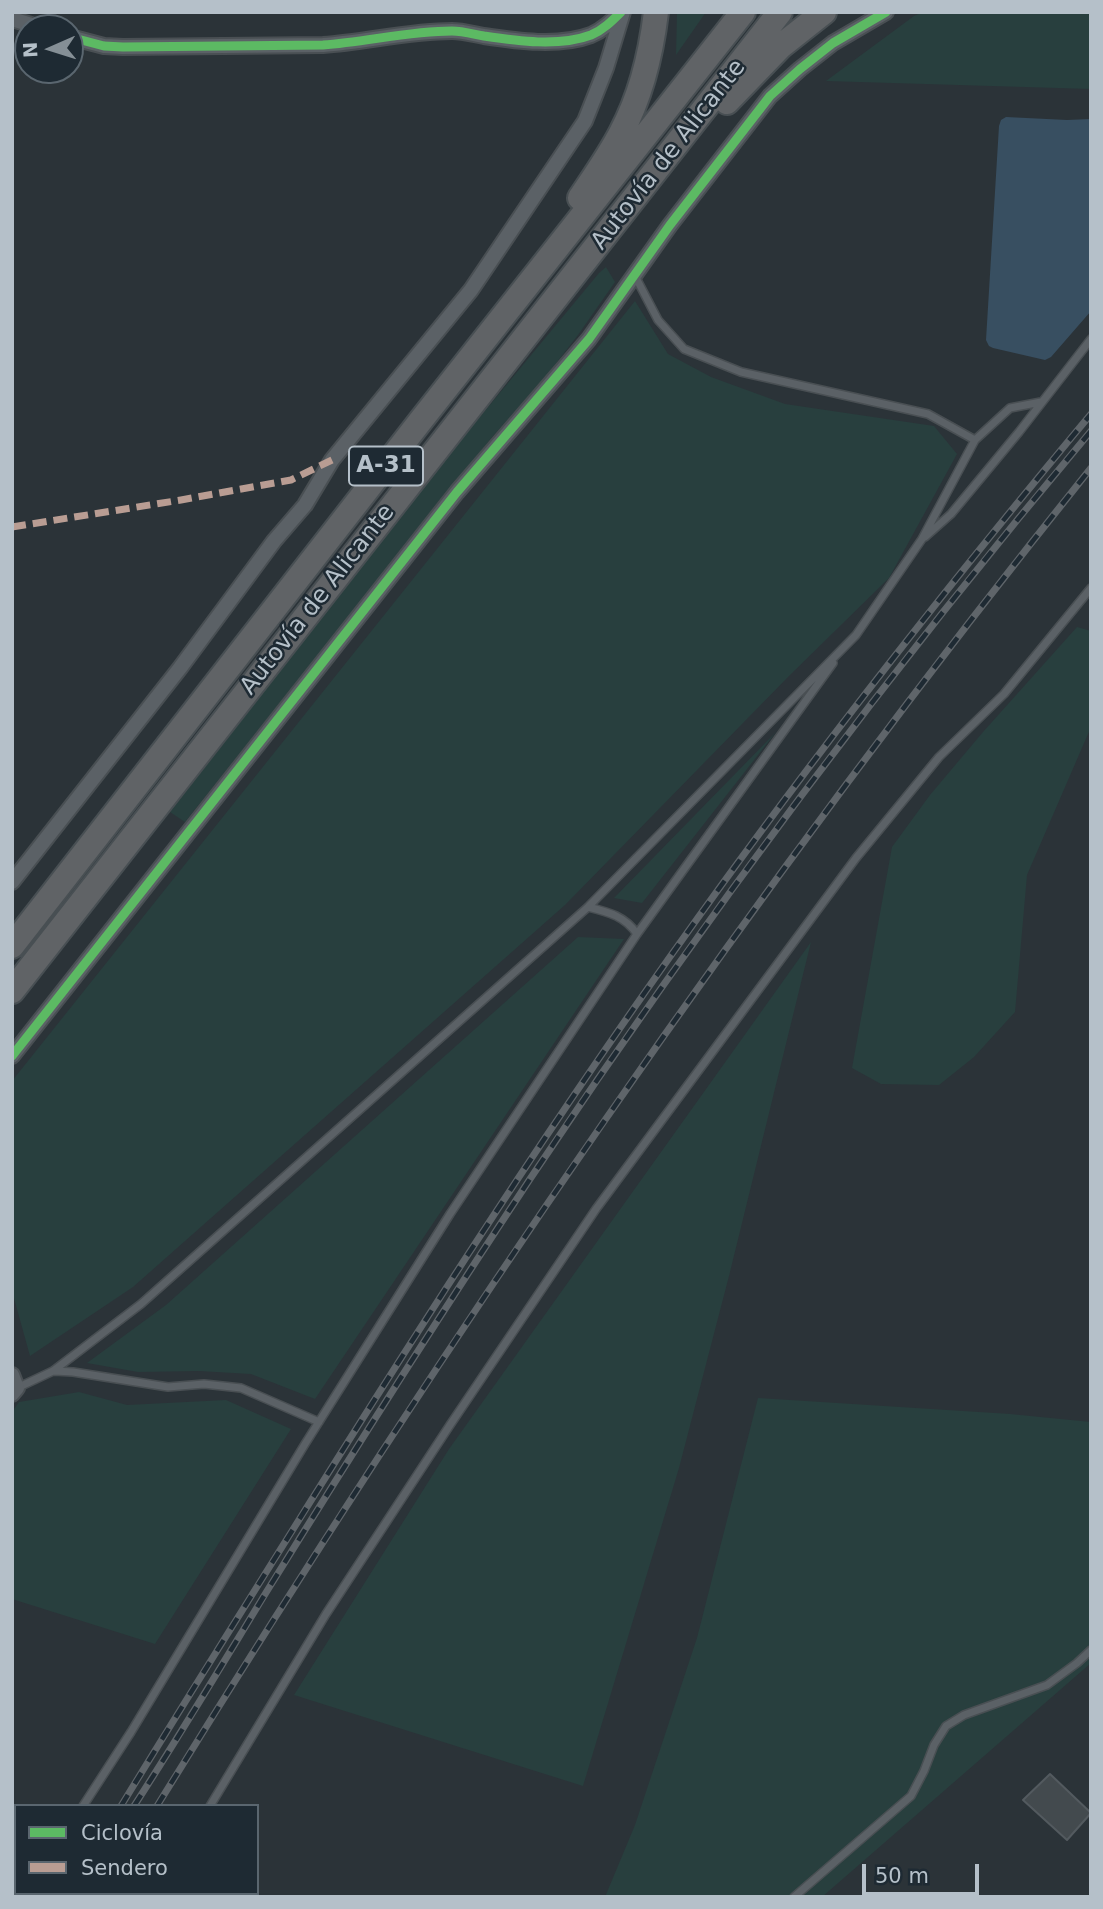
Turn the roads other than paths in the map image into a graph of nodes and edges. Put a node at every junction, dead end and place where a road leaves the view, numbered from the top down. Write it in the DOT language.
graph roads {
  1 [pos="622,12"];
  2 [pos="656,12"];
  3 [pos="743,12"];
  4 [pos="780,12"];
  5 [pos="824,12"];
  6 [pos="886,12"];
  7 [pos="84,41"];
  8 [pos="685,134"];
  9 [pos="557,250"];
  10 [pos="634,274"];
  11 [pos="1091,339"];
  12 [pos="1042,402"];
  13 [pos="975,440"];
  14 [pos="922,539"];
  15 [pos="1091,588"];
  16 [pos="850,640"];
  17 [pos="12,882"];
  18 [pos="588,907"];
  19 [pos="637,934"];
  20 [pos="12,946"];
  21 [pos="12,990"];
  22 [pos="12,1056"];
  23 [pos="53,1371"];
  24 [pos="14,1386"];
  25 [pos="319,1422"];
  26 [pos="1091,1650"];
  27 [pos="84,1804"];
  28 [pos="211,1804"];
  29 [pos="794,1897"];
  1 -- 7 [label="street"];
  1 -- 17 [label="street"];
  2 -- 9 [label="highway"];
  3 -- 9 [label="highway, Autovía de Alicante / A-31"];
  4 -- 8 [label="highway, Autovía de Alicante / A-31"];
  5 -- 8 [label="highway"];
  6 -- 10 [label="street"];
  8 -- 21 [label="highway, Autovía de Alicante / A-31"];
  9 -- 20 [label="highway, Autovía de Alicante / A-31"];
  10 -- 13 [label="lane"];
  10 -- 22 [label="street"];
  11 -- 12 [label="lane"];
  12 -- 13 [label="lane"];
  12 -- 14 [label="lane"];
  13 -- 14 [label="lane"];
  14 -- 16 [label="lane"];
  15 -- 28 [label="lane"];
  16 -- 18 [label="lane"];
  16 -- 19 [label="lane"];
  18 -- 19 [label="lane"];
  18 -- 23 [label="lane"];
  19 -- 25 [label="lane"];
  23 -- 24 [label="lane"];
  23 -- 25 [label="lane"];
  25 -- 27 [label="lane"];
  26 -- 29 [label="lane"];
}
